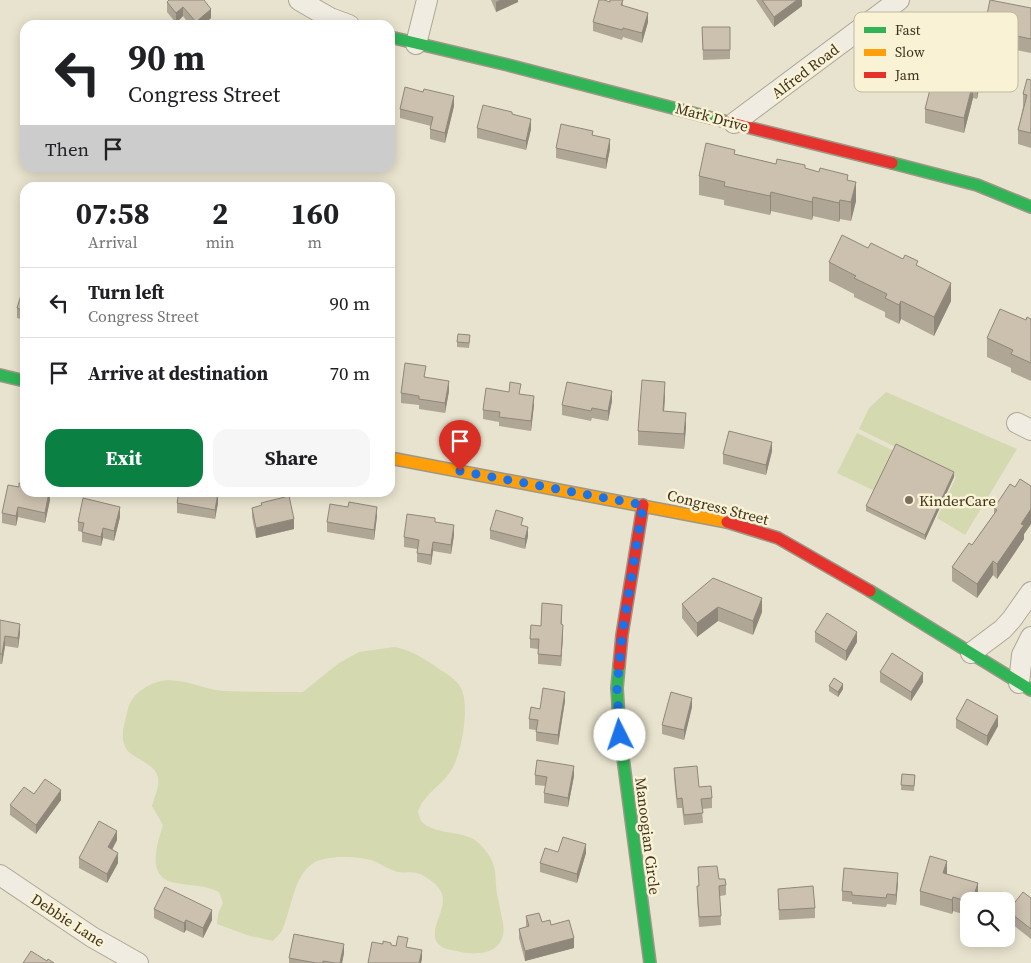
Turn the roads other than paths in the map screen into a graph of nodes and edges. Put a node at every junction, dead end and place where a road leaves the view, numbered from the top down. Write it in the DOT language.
graph roads {
  1 [pos="299,0"];
  2 [pos="427,0"];
  3 [pos="899,0"];
  4 [pos="883,12"];
  5 [pos="335,20"];
  6 [pos="854,34"];
  7 [pos="395,38"];
  8 [pos="416,44"];
  9 [pos="734,123"];
  10 [pos="1031,207"];
  11 [pos="0,375"];
  12 [pos="20,380"];
  13 [pos="395,459"];
  14 [pos="643,505"];
  15 [pos="1031,592"];
  16 [pos="1031,637"];
  17 [pos="971,653"];
  18 [pos="1025,686"];
  19 [pos="0,875"];
  20 [pos="138,963"];
  21 [pos="650,963"];
  1 -- 5 [label="street"];
  2 -- 8 [label="street"];
  3 -- 4 [label="street, Alfred Road"];
  6 -- 9 [label="street, Alfred Road"];
  7 -- 8 [label="street, Mark Drive"];
  8 -- 9 [label="street, Mark Drive"];
  9 -- 10 [label="street, Mark Drive"];
  11 -- 12 [label="street"];
  13 -- 14 [label="street, Congress Street"];
  14 -- 17 [label="street, Congress Street"];
  14 -- 21 [label="street, Manoogian Circle"];
  15 -- 17 [label="street"];
  16 -- 18 [label="street"];
  17 -- 18 [label="street, Congress Street"];
  19 -- 20 [label="street, Debbie Lane"];
}
